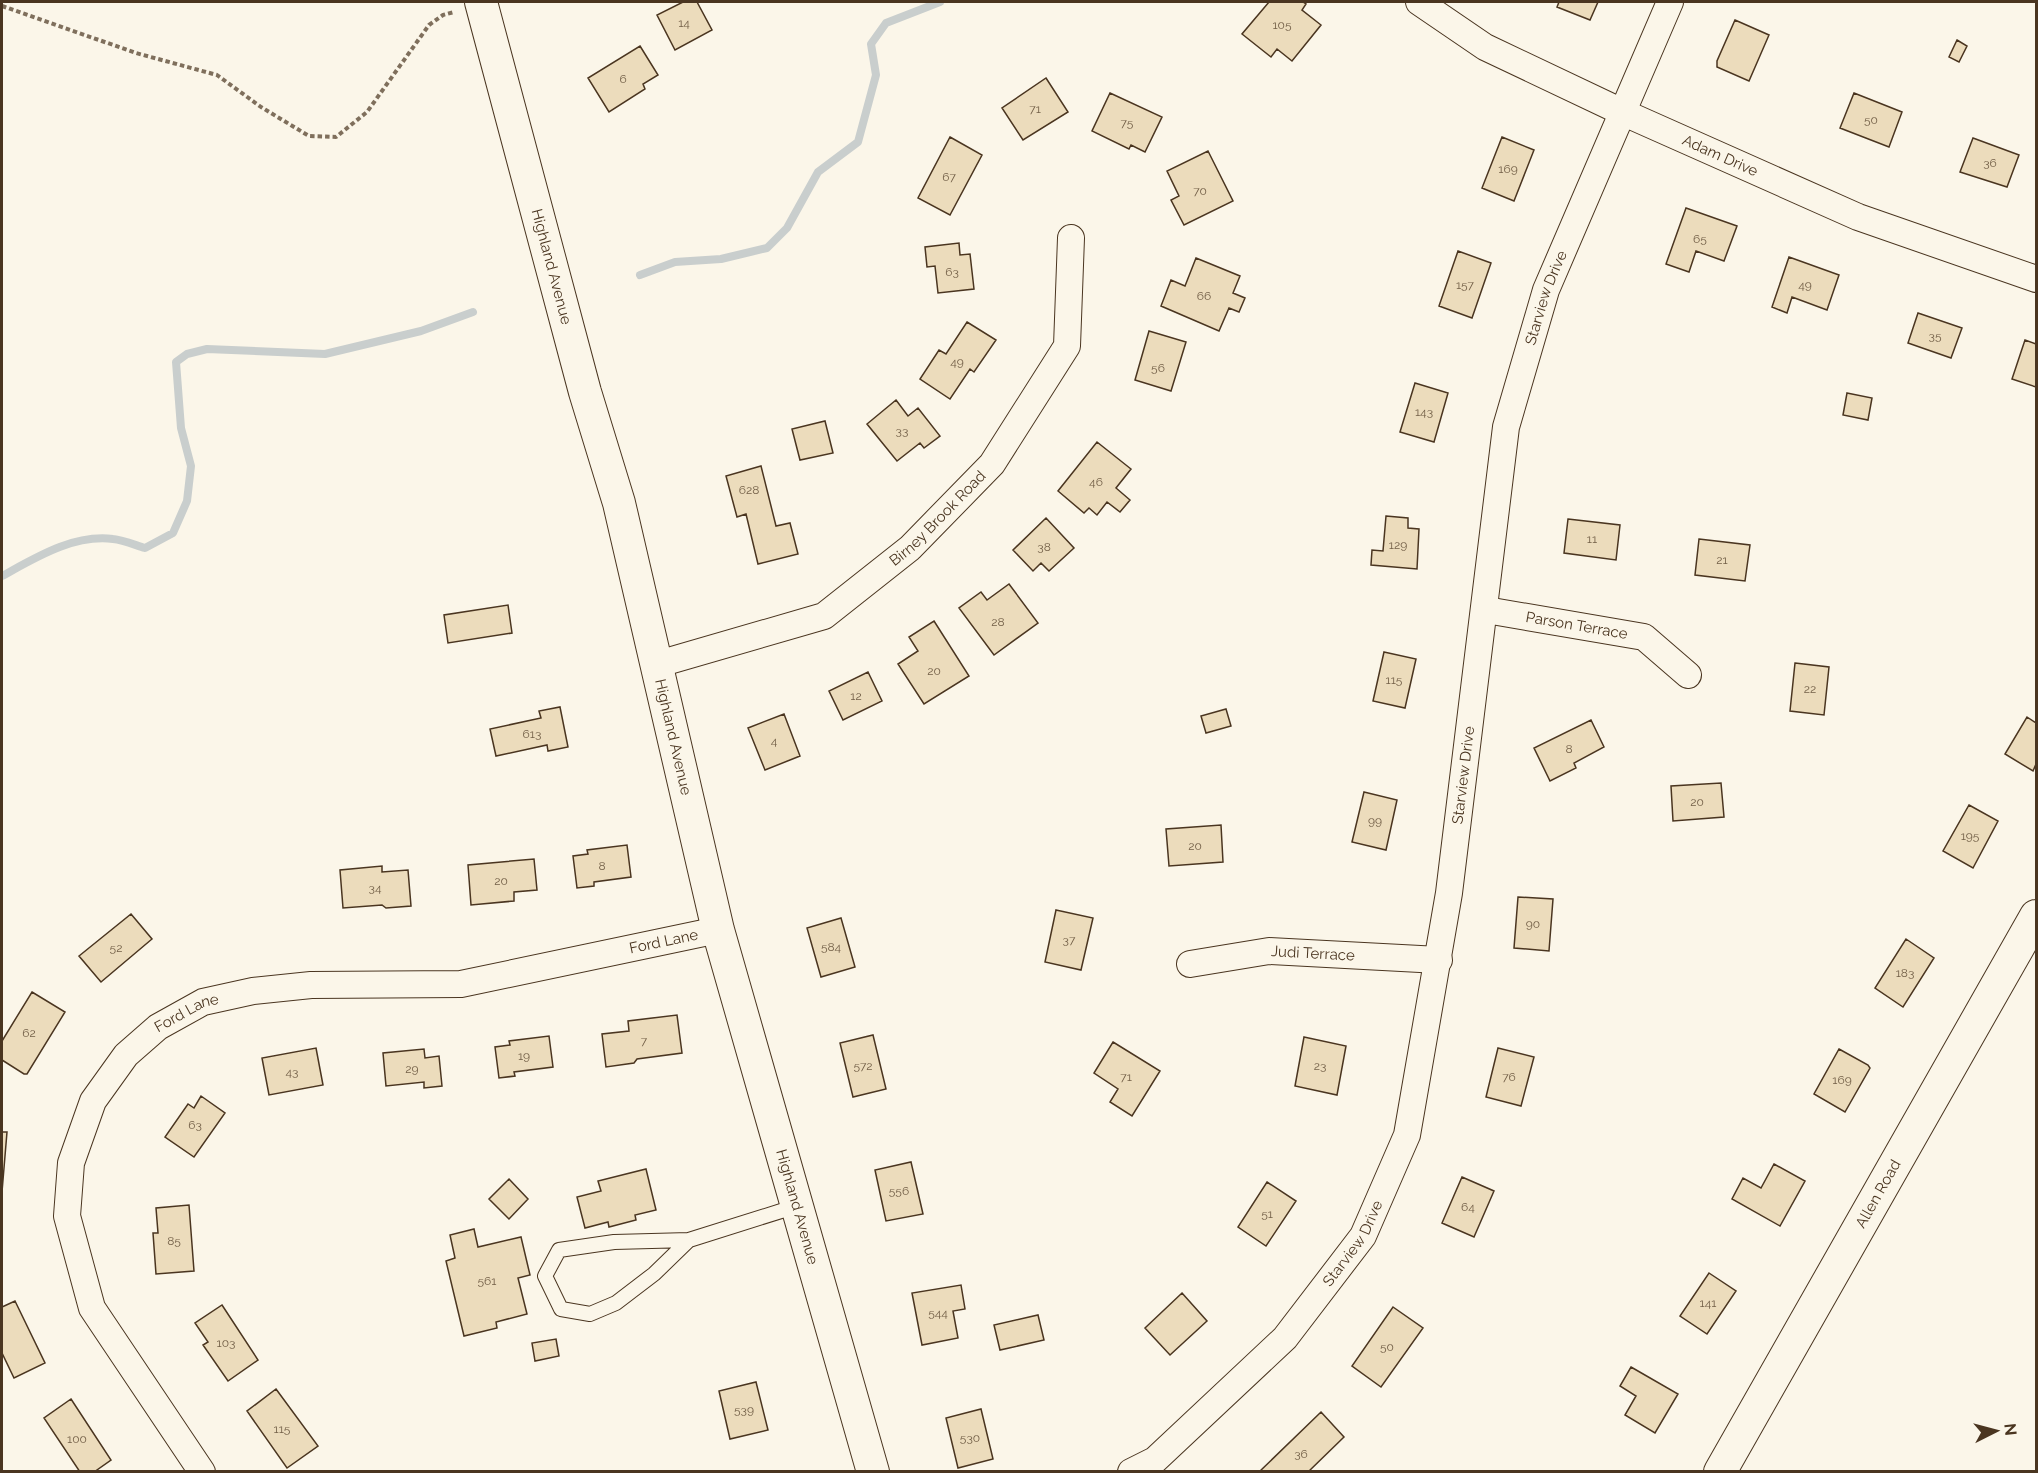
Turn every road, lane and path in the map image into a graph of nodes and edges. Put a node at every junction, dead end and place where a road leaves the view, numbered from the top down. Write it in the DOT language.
graph roads {
  1 [pos="484,2"];
  2 [pos="1419,2"];
  3 [pos="1670,2"];
  4 [pos="2,6"];
  5 [pos="1622,112"];
  6 [pos="1071,238"];
  7 [pos="2037,279"];
  8 [pos="1486,610"];
  9 [pos="655,665"];
  10 [pos="1688,675"];
  11 [pos="2037,916"];
  12 [pos="718,930"];
  13 [pos="1439,960"];
  14 [pos="1190,964"];
  15 [pos="797,1206"];
  16 [pos="688,1240"];
  17 [pos="202,1472"];
  18 [pos="873,1472"];
  19 [pos="1131,1472"];
  20 [pos="1720,1472"];
  1 -- 4 [label="path"];
  1 -- 9 [label="street, Highland Avenue"];
  2 -- 5 [label="street, Adam Drive"];
  3 -- 5 [label="street, Starview Drive"];
  5 -- 7 [label="street, Adam Drive"];
  5 -- 8 [label="street, Starview Drive"];
  6 -- 9 [label="street, Birney Brook Road"];
  8 -- 10 [label="street, Parson Terrace"];
  8 -- 13 [label="street, Starview Drive"];
  9 -- 12 [label="street, Highland Avenue"];
  11 -- 20 [label="street, Allen Road"];
  12 -- 15 [label="street, Highland Avenue"];
  12 -- 17 [label="street, Ford Lane"];
  13 -- 14 [label="street, Judi Terrace"];
  13 -- 19 [label="street, Starview Drive"];
  15 -- 16 [label="lane"];
  15 -- 18 [label="street, Highland Avenue"];
  16 -- 16 [label="lane"];
}
